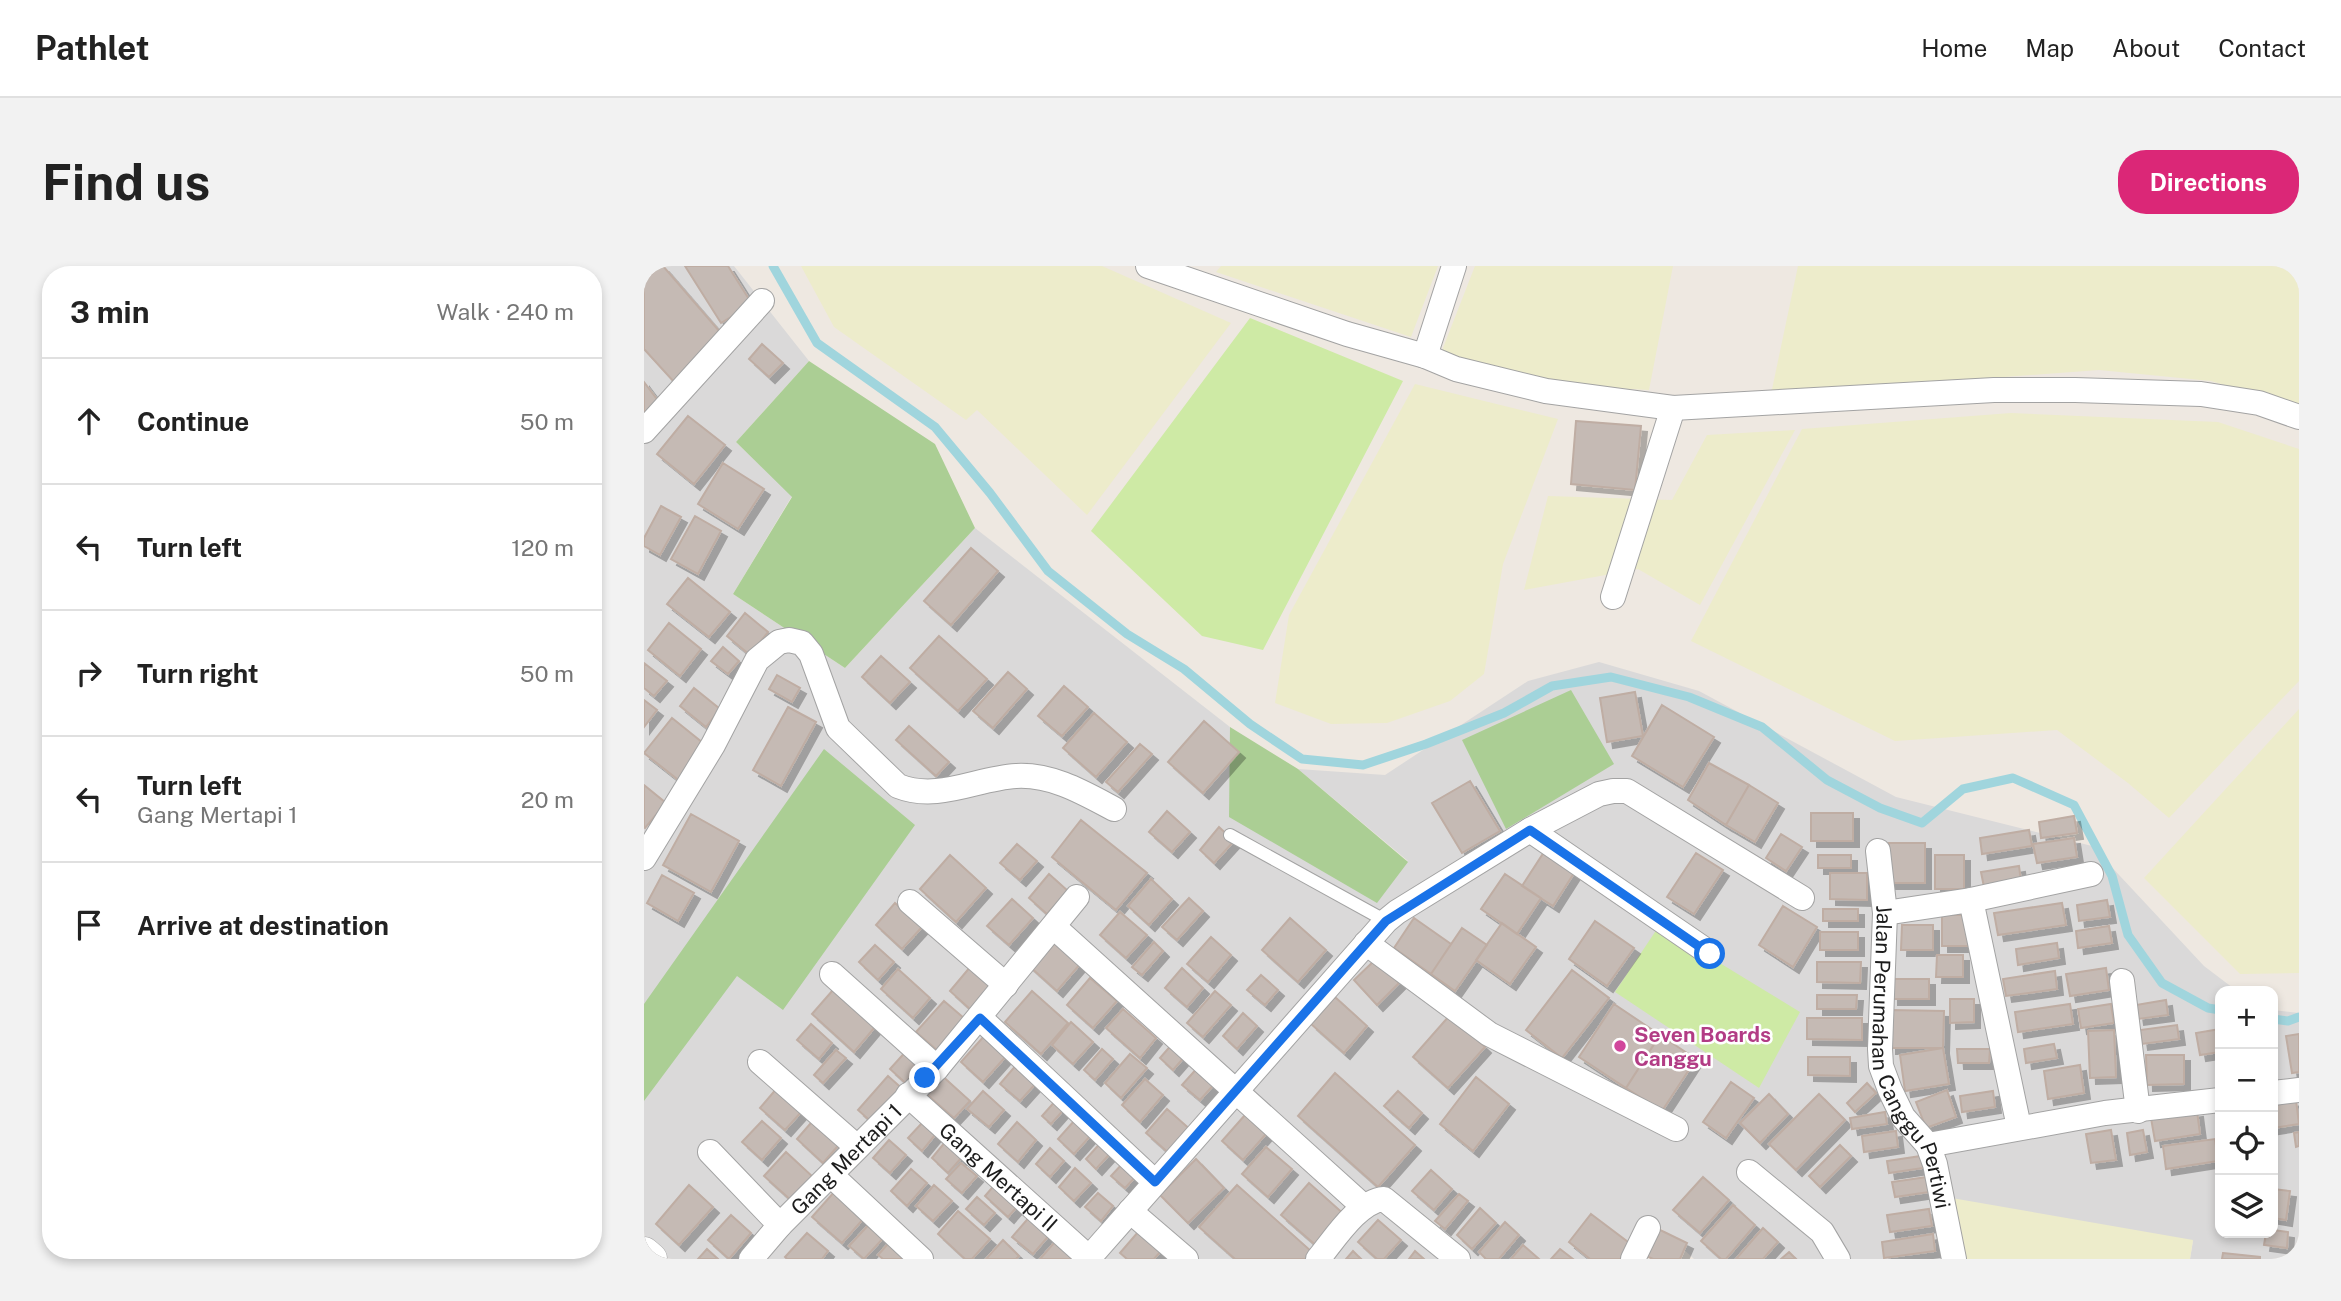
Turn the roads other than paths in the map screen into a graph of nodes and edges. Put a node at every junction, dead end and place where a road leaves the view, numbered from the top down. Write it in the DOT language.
graph roads {
  1 [pos="1148,266"];
  2 [pos="1454,266"];
  3 [pos="762,301"];
  4 [pos="1425,356"];
  5 [pos="1673,408"];
  6 [pos="2299,417"];
  7 [pos="644,431"];
  8 [pos="1613,597"];
  9 [pos="1114,809"];
  10 [pos="1530,830"];
  11 [pos="1230,835"];
  12 [pos="1878,851"];
  13 [pos="644,858"];
  14 [pos="2091,874"];
  15 [pos="1077,897"];
  16 [pos="1802,898"];
  17 [pos="1971,900"];
  18 [pos="910,902"];
  19 [pos="1885,914"];
  20 [pos="1386,921"];
  21 [pos="1054,927"];
  22 [pos="1366,943"];
  23 [pos="1710,954"];
  24 [pos="832,974"];
  25 [pos="2122,981"];
  26 [pos="1006,985"];
  27 [pos="980,1018"];
  28 [pos="760,1062"];
  29 [pos="937,1068"];
  30 [pos="2299,1090"];
  31 [pos="1237,1092"];
  32 [pos="2278,1092"];
  33 [pos="908,1095"];
  34 [pos="2215,1101"];
  35 [pos="2138,1111"];
  36 [pos="2019,1127"];
  37 [pos="1676,1129"];
  38 [pos="1928,1145"];
  39 [pos="857,1147"];
  40 [pos="710,1152"];
  41 [pos="1749,1172"];
  42 [pos="831,1175"];
  43 [pos="1155,1182"];
  44 [pos="1363,1206"];
  45 [pos="1130,1211"];
  46 [pos="780,1225"];
  47 [pos="1648,1228"];
  48 [pos="644,1253"];
  49 [pos="1088,1258"];
  50 [pos="651,1259"];
  51 [pos="751,1259"];
  52 [pos="921,1259"];
  53 [pos="1186,1259"];
  54 [pos="1318,1259"];
  55 [pos="1458,1259"];
  56 [pos="1633,1259"];
  57 [pos="1838,1259"];
  58 [pos="1954,1259"];
  1 -- 4 [label="street"];
  2 -- 4 [label="street"];
  3 -- 7 [label="street"];
  4 -- 5 [label="street"];
  5 -- 6 [label="street"];
  5 -- 8 [label="street"];
  9 -- 13 [label="street"];
  10 -- 16 [label="street"];
  10 -- 20 [label="street"];
  10 -- 23 [label="street"];
  11 -- 20 [label="lane"];
  12 -- 19 [label="street, Jalan Perumahan Canggu Pertiwi"];
  14 -- 17 [label="street"];
  15 -- 21 [label="street, Gang Mertapi 1"];
  17 -- 19 [label="street"];
  17 -- 36 [label="street"];
  18 -- 26 [label="street"];
  19 -- 38 [label="street, Jalan Perumahan Canggu Pertiwi"];
  20 -- 22 [label="street"];
  21 -- 26 [label="street, Gang Mertapi 1"];
  21 -- 31 [label="street"];
  22 -- 31 [label="street"];
  22 -- 37 [label="street"];
  24 -- 29 [label="street"];
  25 -- 35 [label="street"];
  26 -- 27 [label="street, Gang Mertapi 1"];
  27 -- 29 [label="street, Gang Mertapi 1"];
  27 -- 43 [label="street"];
  28 -- 39 [label="street"];
  29 -- 33 [label="street, Gang Mertapi 1"];
  30 -- 32 [label="street"];
  31 -- 43 [label="street"];
  31 -- 44 [label="street"];
  33 -- 39 [label="street, Gang Mertapi 1"];
  33 -- 49 [label="street, Gang Mertapi II"];
  34 -- 35 [label="street"];
  35 -- 36 [label="street"];
  36 -- 38 [label="street"];
  38 -- 58 [label="street, Jalan Perumahan Canggu Pertiwi"];
  39 -- 42 [label="street, Gang Mertapi 1"];
  40 -- 46 [label="street"];
  41 -- 57 [label="street"];
  42 -- 46 [label="street, Gang Mertapi 1"];
  42 -- 52 [label="street"];
  43 -- 45 [label="street"];
  44 -- 54 [label="street"];
  44 -- 55 [label="street"];
  45 -- 49 [label="street"];
  45 -- 53 [label="street"];
  46 -- 51 [label="street, Gang Mertapi 1"];
  47 -- 56 [label="street"];
  48 -- 50 [label="street"];
}
